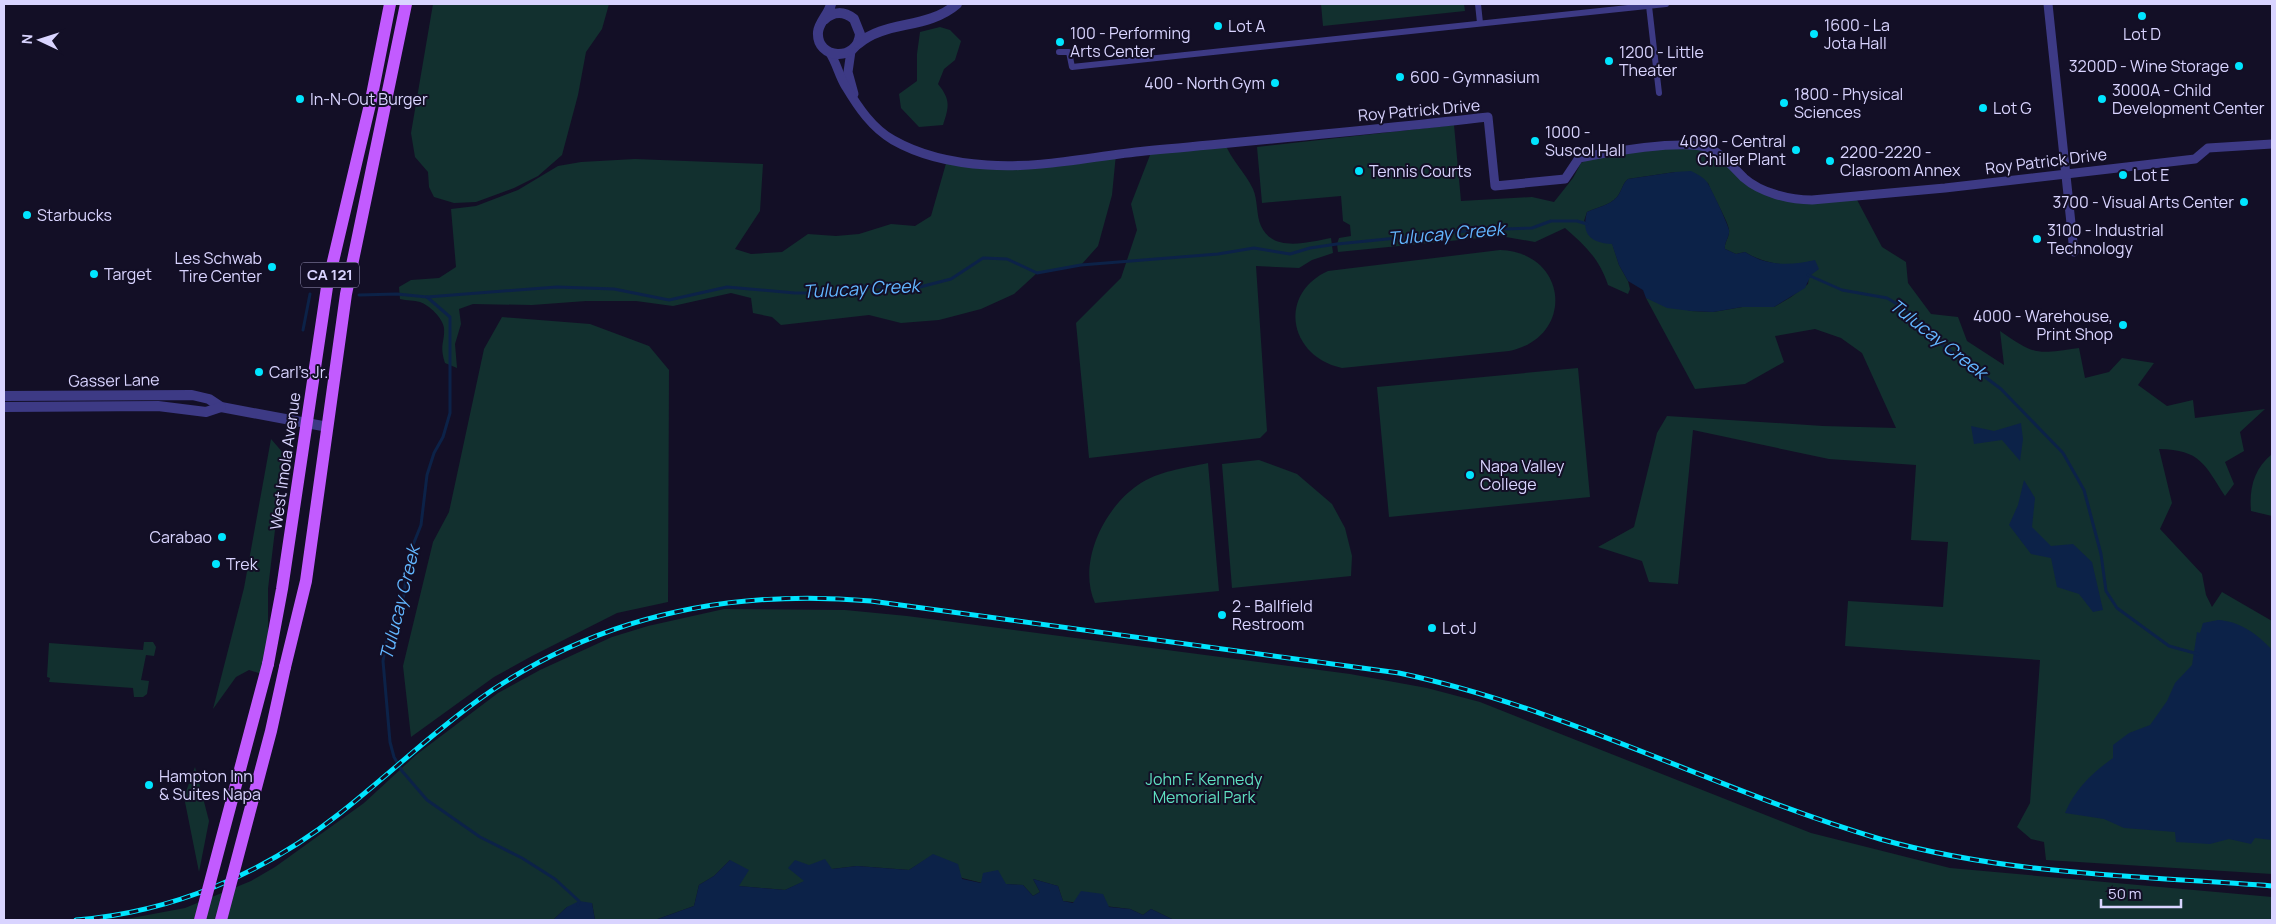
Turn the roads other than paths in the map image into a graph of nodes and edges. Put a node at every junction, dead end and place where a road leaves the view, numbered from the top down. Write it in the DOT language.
graph roads {
  1 [pos="390,4"];
  2 [pos="406,4"];
  3 [pos="831,4"];
  4 [pos="842,4"];
  5 [pos="957,4"];
  6 [pos="1478,4"];
  7 [pos="1666,4"];
  8 [pos="2048,4"];
  9 [pos="1649,6"];
  10 [pos="851,17"];
  11 [pos="824,20"];
  12 [pos="1480,23"];
  13 [pos="895,28"];
  14 [pos="854,48"];
  15 [pos="1060,52"];
  16 [pos="830,53"];
  17 [pos="1659,94"];
  18 [pos="855,101"];
  19 [pos="2272,144"];
  20 [pos="360,149"];
  21 [pos="376,152"];
  22 [pos="2066,173"];
  23 [pos="2074,252"];
  24 [pos="4,396"];
  25 [pos="4,407"];
  26 [pos="221,407"];
  27 [pos="307,423"];
  28 [pos="328,427"];
  29 [pos="200,920"];
  30 [pos="221,920"];
  1 -- 20 [label="main road, West Imola Avenue / CA 121"];
  2 -- 21 [label="main road, CA 121"];
  3 -- 11 [label="street"];
  4 -- 10 [label="street"];
  5 -- 13 [label="street"];
  6 -- 12 [label="street"];
  7 -- 9 [label="street"];
  8 -- 22 [label="street"];
  9 -- 12 [label="street"];
  9 -- 17 [label="street"];
  10 -- 11 [label="street"];
  10 -- 13 [label="street"];
  10 -- 14 [label="street"];
  11 -- 16 [label="street"];
  12 -- 15 [label="street"];
  13 -- 14 [label="street"];
  14 -- 16 [label="street"];
  14 -- 18 [label="street, Roy Patrick Drive"];
  16 -- 18 [label="street, Roy Patrick Drive"];
  18 -- 22 [label="street, Roy Patrick Drive"];
  19 -- 22 [label="street, Roy Patrick Drive"];
  20 -- 21 [label="street"];
  20 -- 27 [label="main road, West Imola Avenue / CA 121"];
  21 -- 28 [label="main road, CA 121"];
  22 -- 23 [label="street"];
  24 -- 26 [label="street, Gasser Lane"];
  25 -- 26 [label="street, Gasser Lane"];
  26 -- 27 [label="street, Gasser Lane"];
  27 -- 28 [label="street, Gasser Lane"];
  27 -- 29 [label="main road, West Imola Avenue / CA 121, bridge"];
  28 -- 30 [label="main road, CA 121, bridge"];
}
